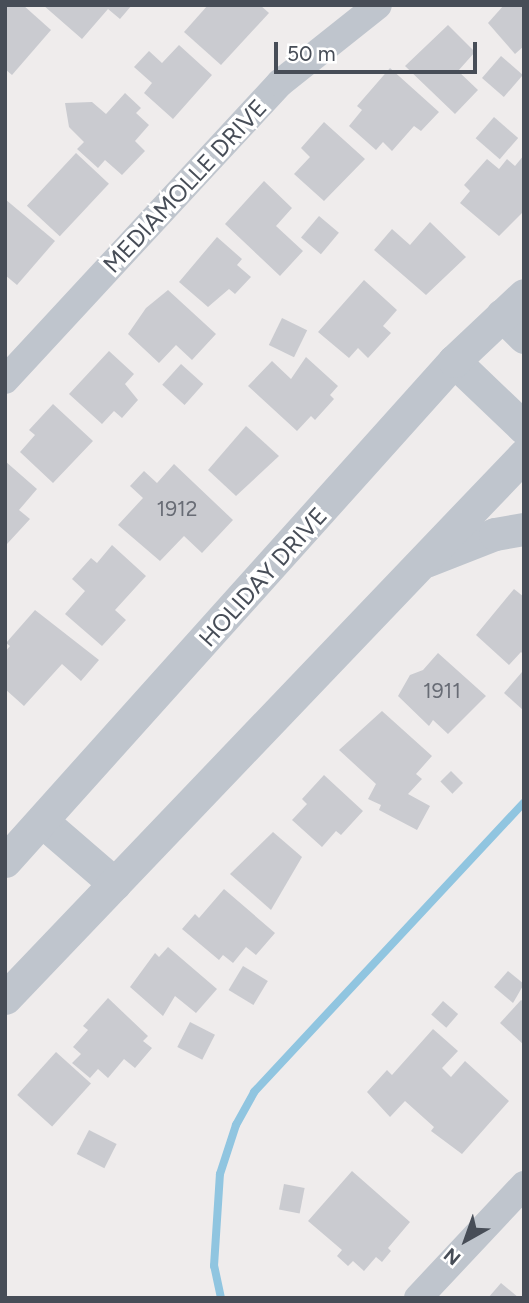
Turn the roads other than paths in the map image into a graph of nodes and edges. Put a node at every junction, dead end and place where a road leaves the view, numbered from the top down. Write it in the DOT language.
graph roads {
  1 [pos="378,5"];
  2 [pos="516,316"];
  3 [pos="454,361"];
  4 [pos="5,380"];
  5 [pos="524,428"];
  6 [pos="524,455"];
  7 [pos="524,529"];
  8 [pos="414,566"];
  9 [pos="42,821"];
  10 [pos="5,861"];
  11 [pos="116,884"];
  12 [pos="5,998"];
  13 [pos="524,1185"];
  14 [pos="418,1298"];
  1 -- 4 [label="street, MEDIAMOLLE DRIVE"];
  2 -- 3 [label="street, HOLIDAY DRIVE"];
  3 -- 5 [label="street"];
  3 -- 9 [label="street, HOLIDAY DRIVE"];
  6 -- 8 [label="street"];
  7 -- 8 [label="street"];
  8 -- 11 [label="street"];
  9 -- 10 [label="street, HOLIDAY DRIVE"];
  9 -- 11 [label="street"];
  11 -- 12 [label="street"];
  13 -- 14 [label="street"];
}
